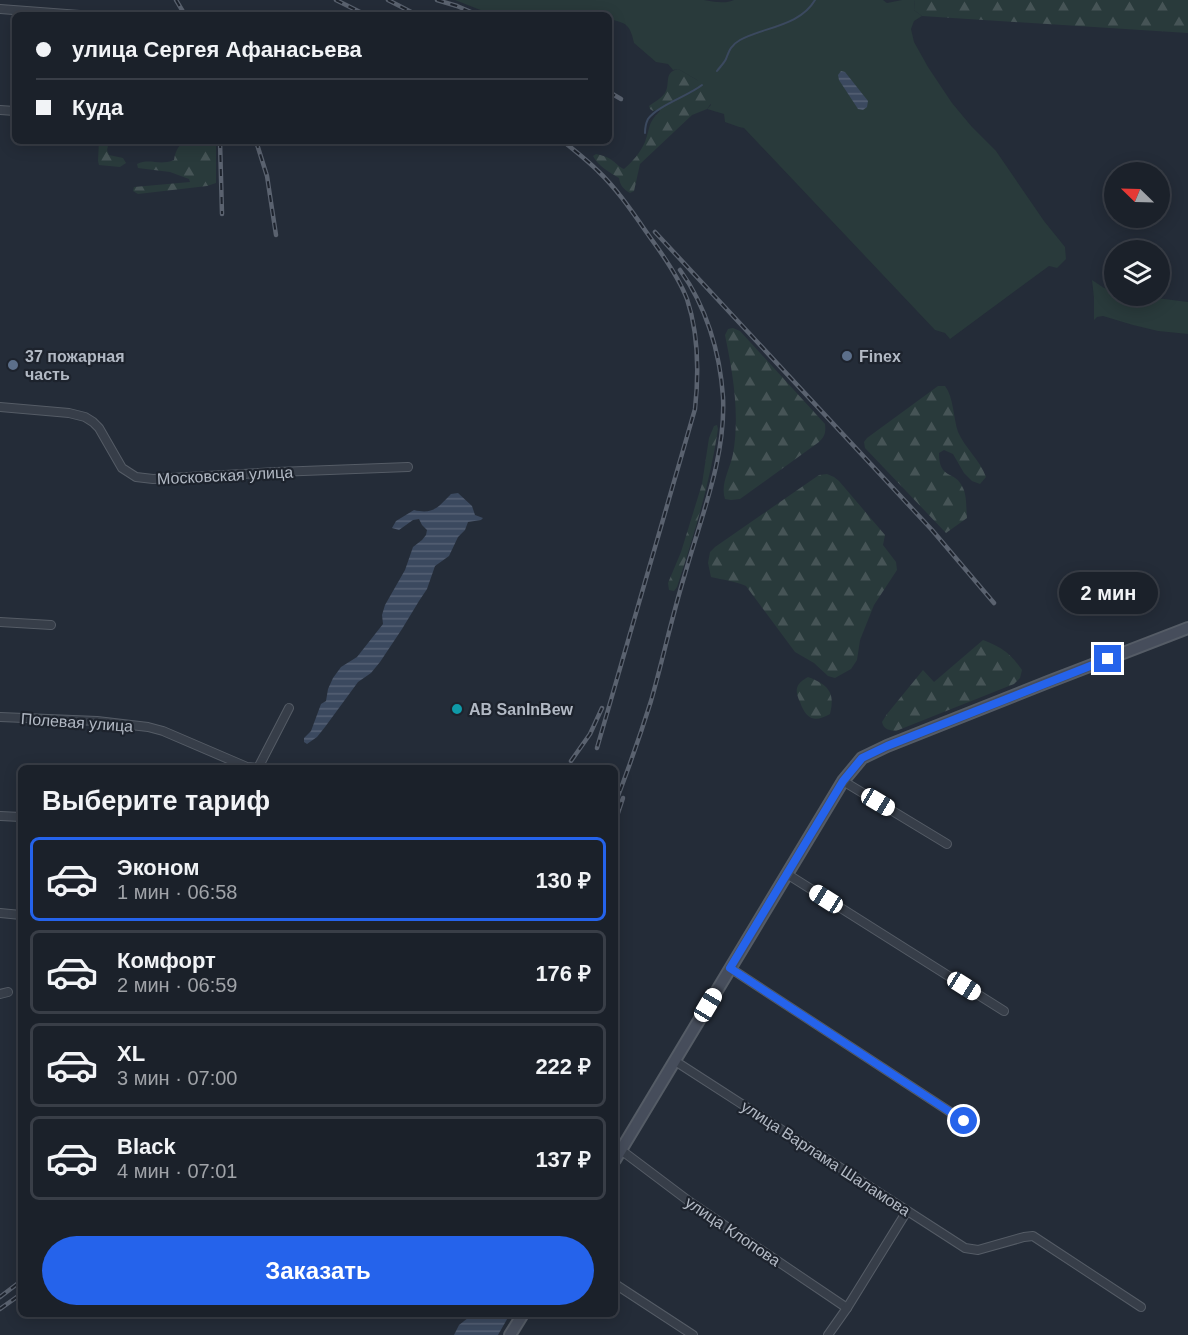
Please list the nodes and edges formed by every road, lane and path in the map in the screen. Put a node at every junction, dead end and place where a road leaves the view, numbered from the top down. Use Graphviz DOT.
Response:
graph roads {
  1 [pos="0,9"];
  2 [pos="40,12"];
  3 [pos="0,407"];
  4 [pos="408,467"];
  5 [pos="0,622"];
  6 [pos="51,626"];
  7 [pos="1188,628"];
  8 [pos="289,708"];
  9 [pos="0,717"];
  10 [pos="242,765"];
  11 [pos="260,765"];
  12 [pos="843,781"];
  13 [pos="0,816"];
  14 [pos="18,817"];
  15 [pos="947,844"];
  16 [pos="787,874"];
  17 [pos="0,913"];
  18 [pos="18,915"];
  19 [pos="730,968"];
  20 [pos="1004,1011"];
  21 [pos="675,1061"];
  22 [pos="964,1121"];
  23 [pos="621,1150"];
  24 [pos="618,1155"];
  25 [pos="907,1211"];
  26 [pos="618,1286"];
  27 [pos="1141,1307"];
  28 [pos="847,1308"];
  29 [pos="521,1317"];
  30 [pos="510,1335"];
  31 [pos="693,1335"];
  32 [pos="828,1335"];
  1 -- 2 [label="street"];
  3 -- 4 [label="street, Московская улица"];
  5 -- 6 [label="street"];
  7 -- 12 [label="street"];
  8 -- 11 [label="street, Полевая улица"];
  9 -- 10 [label="street, Полевая улица"];
  12 -- 15 [label="street"];
  12 -- 16 [label="street"];
  13 -- 14 [label="street"];
  16 -- 19 [label="street"];
  16 -- 20 [label="street"];
  17 -- 18 [label="street"];
  19 -- 21 [label="street"];
  19 -- 22 [label="street"];
  21 -- 23 [label="street"];
  21 -- 25 [label="street, улица Варлама Шаламова"];
  23 -- 24 [label="street"];
  23 -- 28 [label="street, улица Клопова"];
  25 -- 27 [label="street, улица Варлама Шаламова"];
  25 -- 28 [label="street"];
  26 -- 31 [label="street"];
  28 -- 32 [label="street"];
  29 -- 30 [label="street"];
}
